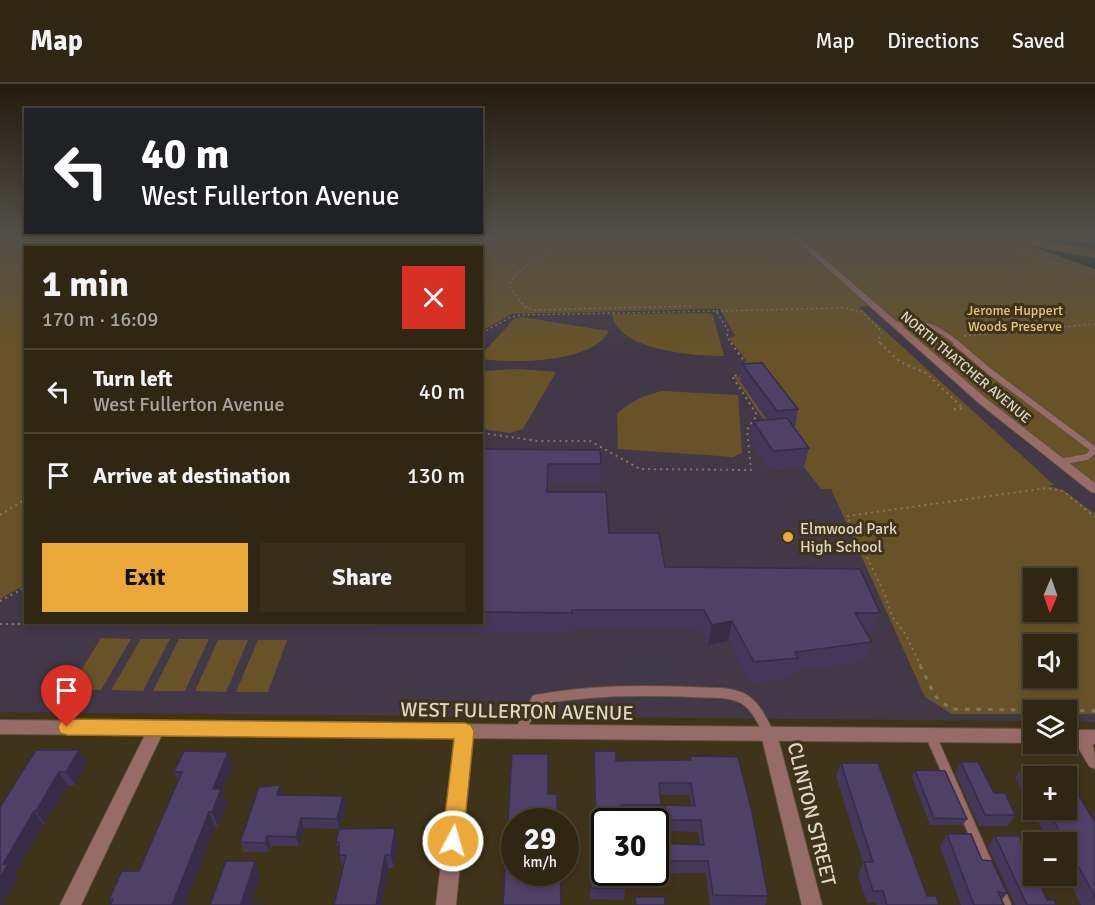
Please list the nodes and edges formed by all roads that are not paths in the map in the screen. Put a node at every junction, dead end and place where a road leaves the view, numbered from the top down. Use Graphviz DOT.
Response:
graph roads {
  1 [pos="840,276"];
  2 [pos="894,324"];
  3 [pos="1059,462"];
  4 [pos="1095,489"];
  5 [pos="0,727"];
  6 [pos="157,728"];
  7 [pos="465,731"];
  8 [pos="520,732"];
  9 [pos="769,734"];
  10 [pos="931,736"];
  11 [pos="1023,736"];
  12 [pos="1081,737"];
  13 [pos="1095,761"];
  14 [pos="70,905"];
  15 [pos="446,905"];
  16 [pos="812,905"];
  17 [pos="1006,905"];
  1 -- 2 [label="street, NORTH THATCHER AVENUE"];
  2 -- 3 [label="street, NORTH THATCHER AVENUE"];
  2 -- 3 [label="lane"];
  3 -- 4 [label="street, NORTH THATCHER AVENUE"];
  5 -- 6 [label="street, WEST FULLERTON AVENUE"];
  6 -- 7 [label="street, WEST FULLERTON AVENUE"];
  6 -- 14 [label="street"];
  7 -- 8 [label="street, WEST FULLERTON AVENUE"];
  7 -- 15 [label="street"];
  8 -- 9 [label="street, WEST FULLERTON AVENUE"];
  8 -- 9 [label="lane"];
  9 -- 10 [label="street, WEST FULLERTON AVENUE"];
  9 -- 16 [label="street, CLINTON STREET"];
  10 -- 11 [label="street, WEST FULLERTON AVENUE"];
  10 -- 17 [label="lane"];
  12 -- 13 [label="street"];
}
